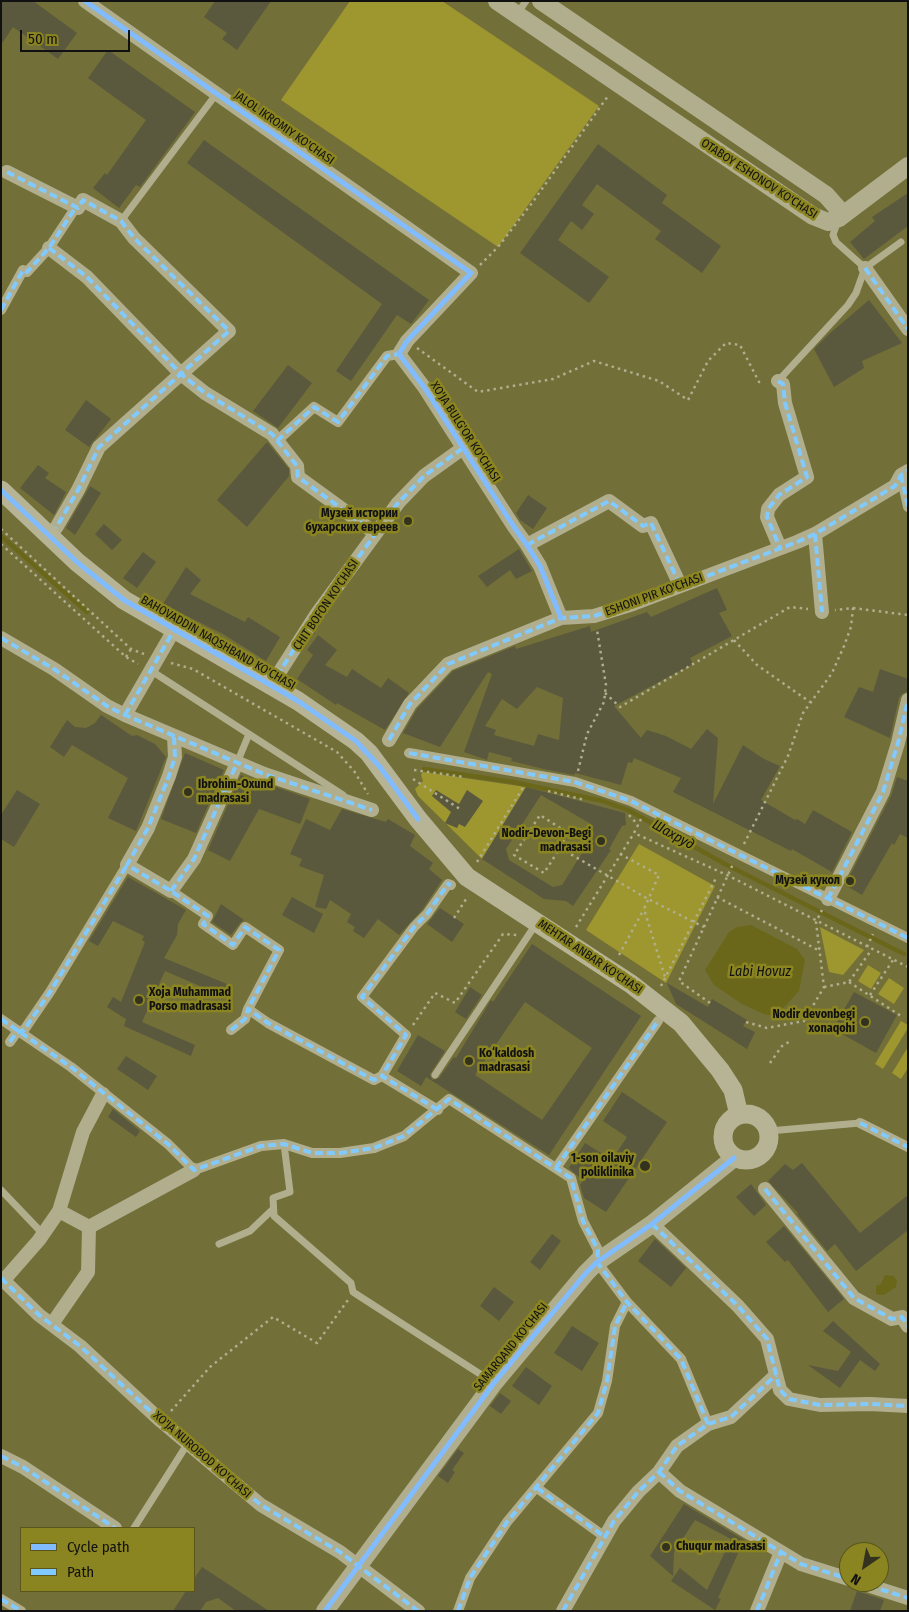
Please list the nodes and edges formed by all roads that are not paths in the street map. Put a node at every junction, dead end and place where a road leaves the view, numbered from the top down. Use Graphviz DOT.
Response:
graph roads {
  1 [pos="85,1"];
  2 [pos="497,1"];
  3 [pos="541,1"];
  4 [pos="521,8"];
  5 [pos="218,93"];
  6 [pos="908,166"];
  7 [pos="7,172"];
  8 [pos="76,207"];
  9 [pos="839,218"];
  10 [pos="121,221"];
  11 [pos="901,242"];
  12 [pos="49,248"];
  13 [pos="865,268"];
  14 [pos="1,310"];
  15 [pos="908,329"];
  16 [pos="399,354"];
  17 [pos="181,374"];
  18 [pos="778,381"];
  19 [pos="277,441"];
  20 [pos="462,448"];
  21 [pos="904,473"];
  22 [pos="1,490"];
  23 [pos="908,507"];
  24 [pos="56,528"];
  25 [pos="375,534"];
  26 [pos="815,534"];
  27 [pos="527,544"];
  28 [pos="780,548"];
  29 [pos="680,585"];
  30 [pos="822,612"];
  31 [pos="561,618"];
  32 [pos="174,630"];
  33 [pos="1,638"];
  34 [pos="154,665"];
  35 [pos="277,676"];
  36 [pos="908,700"];
  37 [pos="125,715"];
  38 [pos="249,734"];
  39 [pos="174,737"];
  40 [pos="389,740"];
  41 [pos="409,753"];
  42 [pos="237,763"];
  43 [pos="371,803"];
  44 [pos="357,804"];
  45 [pos="418,819"];
  46 [pos="127,865"];
  47 [pos="451,885"];
  48 [pos="171,891"];
  49 [pos="825,904"];
  50 [pos="533,928"];
  51 [pos="908,938"];
  52 [pos="248,1009"];
  53 [pos="1,1019"];
  54 [pos="658,1021"];
  55 [pos="231,1030"];
  56 [pos="17,1032"];
  57 [pos="10,1042"];
  58 [pos="382,1076"];
  59 [pos="435,1076"];
  60 [pos="103,1094"];
  61 [pos="438,1110"];
  62 [pos="739,1115"];
  63 [pos="860,1123"];
  64 [pos="769,1131"];
  65 [pos="284,1144"];
  66 [pos="908,1147"];
  67 [pos="734,1158"];
  68 [pos="556,1168"];
  69 [pos="194,1170"];
  70 [pos="765,1189"];
  71 [pos="1,1190"];
  72 [pos="272,1210"];
  73 [pos="59,1211"];
  74 [pos="652,1224"];
  75 [pos="88,1227"];
  76 [pos="43,1234"];
  77 [pos="219,1244"];
  78 [pos="597,1262"];
  79 [pos="3,1279"];
  80 [pos="627,1302"];
  81 [pos="52,1324"];
  82 [pos="908,1326"];
  83 [pos="776,1375"];
  84 [pos="494,1383"];
  85 [pos="908,1406"];
  86 [pos="708,1424"];
  87 [pos="188,1443"];
  88 [pos="1,1456"];
  89 [pos="659,1472"];
  90 [pos="537,1488"];
  91 [pos="114,1527"];
  92 [pos="135,1527"];
  93 [pos="605,1537"];
  94 [pos="781,1552"];
  95 [pos="359,1566"];
  96 [pos="839,1576"];
  97 [pos="889,1592"];
  98 [pos="908,1598"];
  99 [pos="1,1599"];
  100 [pos="21,1611"];
  101 [pos="325,1611"];
  102 [pos="418,1611"];
  103 [pos="458,1611"];
  104 [pos="563,1611"];
  105 [pos="757,1611"];
  1 -- 5 [label="street, JALOL IKROMIY KO'CHASI"];
  2 -- 4 [label="street, OTABOY ESHONOV KO'CHASI"];
  3 -- 9 [label="street, OTABOY ESHONOV KO'CHASI"];
  4 -- 9 [label="street, OTABOY ESHONOV KO'CHASI"];
  5 -- 10 [label="lane"];
  5 -- 16 [label="street, JALOL IKROMIY KO'CHASI"];
  6 -- 9 [label="street"];
  7 -- 8 [label="street"];
  8 -- 10 [label="street"];
  8 -- 12 [label="street"];
  9 -- 13 [label="lane"];
  10 -- 17 [label="street"];
  11 -- 13 [label="lane"];
  12 -- 14 [label="street"];
  12 -- 17 [label="street"];
  13 -- 15 [label="street"];
  13 -- 18 [label="lane"];
  16 -- 19 [label="street"];
  16 -- 20 [label="street, XO'JA BULG'OR KO'CHASI"];
  17 -- 19 [label="street"];
  17 -- 24 [label="street"];
  18 -- 28 [label="street"];
  19 -- 25 [label="street"];
  20 -- 25 [label="street, XO'JA BULG'OR KO'CHASI"];
  20 -- 27 [label="street, XO'JA BULG'OR KO'CHASI"];
  21 -- 23 [label="street"];
  21 -- 26 [label="street, ESHONI PIR KO'CHASI"];
  22 -- 32 [label="main road, BAHOVADDIN NAQSHBAND KO'CHASI"];
  25 -- 35 [label="street, CHIT BOFON KO'CHASI"];
  26 -- 28 [label="street, ESHONI PIR KO'CHASI"];
  26 -- 30 [label="street"];
  27 -- 29 [label="street"];
  27 -- 31 [label="street, XO'JA BULG'OR KO'CHASI"];
  28 -- 29 [label="street, ESHONI PIR KO'CHASI"];
  29 -- 31 [label="street, ESHONI PIR KO'CHASI"];
  31 -- 40 [label="street, ESHONI PIR KO'CHASI"];
  32 -- 34 [label="street"];
  32 -- 45 [label="main road, BAHOVADDIN NAQSHBAND KO'CHASI"];
  33 -- 37 [label="street"];
  34 -- 37 [label="street"];
  34 -- 38 [label="lane"];
  36 -- 49 [label="street"];
  37 -- 39 [label="street"];
  38 -- 42 [label="lane"];
  38 -- 44 [label="lane"];
  39 -- 42 [label="street"];
  39 -- 46 [label="street"];
  41 -- 49 [label="street"];
  42 -- 44 [label="street"];
  42 -- 48 [label="street"];
  43 -- 44 [label="street"];
  45 -- 50 [label="main road, MEHTAR ANBAR KO'CHASI"];
  46 -- 48 [label="street"];
  46 -- 56 [label="street"];
  47 -- 58 [label="street"];
  48 -- 52 [label="street"];
  49 -- 51 [label="street"];
  50 -- 59 [label="lane"];
  50 -- 62 [label="main road, MEHTAR ANBAR KO'CHASI"];
  52 -- 55 [label="street"];
  52 -- 58 [label="street"];
  53 -- 56 [label="street"];
  54 -- 68 [label="street"];
  56 -- 57 [label="street"];
  56 -- 60 [label="street"];
  58 -- 61 [label="street"];
  60 -- 69 [label="street"];
  60 -- 73 [label="street"];
  61 -- 65 [label="street"];
  61 -- 68 [label="street"];
  62 -- 64 [label="main road"];
  62 -- 67 [label="main road"];
  63 -- 64 [label="lane"];
  63 -- 66 [label="street"];
  64 -- 67 [label="main road"];
  65 -- 69 [label="street"];
  65 -- 72 [label="lane"];
  67 -- 74 [label="street, SAMARQAND KO'CHASI"];
  68 -- 78 [label="street"];
  69 -- 75 [label="street"];
  70 -- 82 [label="street"];
  71 -- 76 [label="lane"];
  72 -- 77 [label="lane"];
  72 -- 84 [label="lane"];
  73 -- 75 [label="street"];
  73 -- 76 [label="street"];
  74 -- 78 [label="street, SAMARQAND KO'CHASI"];
  74 -- 83 [label="street"];
  75 -- 81 [label="street"];
  76 -- 79 [label="street"];
  78 -- 80 [label="street"];
  78 -- 84 [label="street, SAMARQAND KO'CHASI"];
  79 -- 81 [label="street, XO'JA NUROBOD KO'CHASI"];
  80 -- 86 [label="street"];
  80 -- 90 [label="street"];
  81 -- 87 [label="street, XO'JA NUROBOD KO'CHASI"];
  83 -- 85 [label="street"];
  83 -- 86 [label="street"];
  84 -- 95 [label="street, SAMARQAND KO'CHASI"];
  86 -- 89 [label="street"];
  87 -- 92 [label="lane"];
  87 -- 95 [label="street, XO'JA NUROBOD KO'CHASI"];
  88 -- 91 [label="street"];
  89 -- 93 [label="street"];
  89 -- 94 [label="street"];
  90 -- 93 [label="street"];
  90 -- 103 [label="street"];
  93 -- 104 [label="street"];
  94 -- 96 [label="street"];
  94 -- 105 [label="street"];
  95 -- 101 [label="street, SAMARQAND KO'CHASI"];
  95 -- 102 [label="street, XO'JA NUROBOD KO'CHASI"];
  97 -- 98 [label="street"];
  99 -- 100 [label="street"];
}
